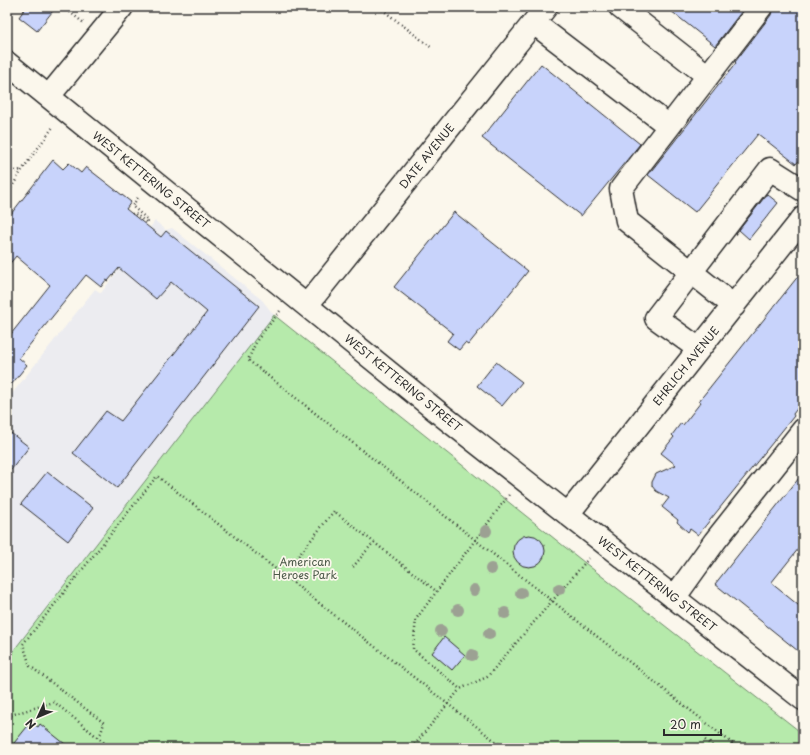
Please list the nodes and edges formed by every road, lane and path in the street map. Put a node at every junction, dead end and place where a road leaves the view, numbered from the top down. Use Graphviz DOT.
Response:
graph roads {
  1 [pos="63,7"];
  2 [pos="122,7"];
  3 [pos="379,7"];
  4 [pos="620,7"];
  5 [pos="761,7"];
  6 [pos="540,15"];
  7 [pos="86,24"];
  8 [pos="432,48"];
  9 [pos="7,63"];
  10 [pos="708,76"];
  11 [pos="49,96"];
  12 [pos="55,125"];
  13 [pos="669,126"];
  14 [pos="22,170"];
  15 [pos="7,172"];
  16 [pos="803,190"];
  17 [pos="7,195"];
  18 [pos="139,196"];
  19 [pos="132,214"];
  20 [pos="803,218"];
  21 [pos="692,271"];
  22 [pos="300,300"];
  23 [pos="734,306"];
  24 [pos="699,349"];
  25 [pos="803,430"];
  26 [pos="509,495"];
  27 [pos="568,514"];
  28 [pos="476,540"];
  29 [pos="373,543"];
  30 [pos="589,558"];
  31 [pos="296,559"];
  32 [pos="353,567"];
  33 [pos="436,591"];
  34 [pos="674,598"];
  35 [pos="551,600"];
  36 [pos="460,689"];
  37 [pos="803,699"];
  38 [pos="448,704"];
  39 [pos="7,709"];
  40 [pos="11,715"];
  41 [pos="7,725"];
  42 [pos="98,738"];
  43 [pos="705,740"];
  44 [pos="111,748"];
  45 [pos="412,748"];
  46 [pos="504,748"];
  47 [pos="715,748"];
  48 [pos="738,748"];
  1 -- 7 [label="path"];
  2 -- 11 [label="street"];
  3 -- 8 [label="path"];
  4 -- 10 [label="street"];
  5 -- 10 [label="street"];
  6 -- 13 [label="street"];
  6 -- 22 [label="street, DATE AVENUE"];
  9 -- 11 [label="street, WEST KETTERING STREET"];
  10 -- 13 [label="street"];
  11 -- 22 [label="street, WEST KETTERING STREET"];
  12 -- 14 [label="path"];
  13 -- 21 [label="street"];
  14 -- 15 [label="path"];
  14 -- 17 [label="path"];
  16 -- 21 [label="street"];
  18 -- 19 [label="path"];
  20 -- 23 [label="street, EHRLICH AVENUE"];
  21 -- 23 [label="street"];
  21 -- 24 [label="street"];
  22 -- 27 [label="street, WEST KETTERING STREET"];
  22 -- 28 [label="path"];
  23 -- 24 [label="street, EHRLICH AVENUE"];
  24 -- 27 [label="street, EHRLICH AVENUE"];
  25 -- 34 [label="street"];
  26 -- 28 [label="path"];
  27 -- 34 [label="street, WEST KETTERING STREET"];
  28 -- 33 [label="path"];
  28 -- 35 [label="path"];
  29 -- 31 [label="path"];
  29 -- 32 [label="path"];
  29 -- 33 [label="path"];
  30 -- 35 [label="path"];
  33 -- 36 [label="path"];
  34 -- 37 [label="street, WEST KETTERING STREET"];
  35 -- 36 [label="path"];
  35 -- 48 [label="path"];
  36 -- 38 [label="path"];
  38 -- 42 [label="path"];
  38 -- 45 [label="path"];
  38 -- 46 [label="path"];
  39 -- 40 [label="path"];
  40 -- 41 [label="path"];
  40 -- 42 [label="path"];
  42 -- 44 [label="path"];
  43 -- 47 [label="path"];
}
